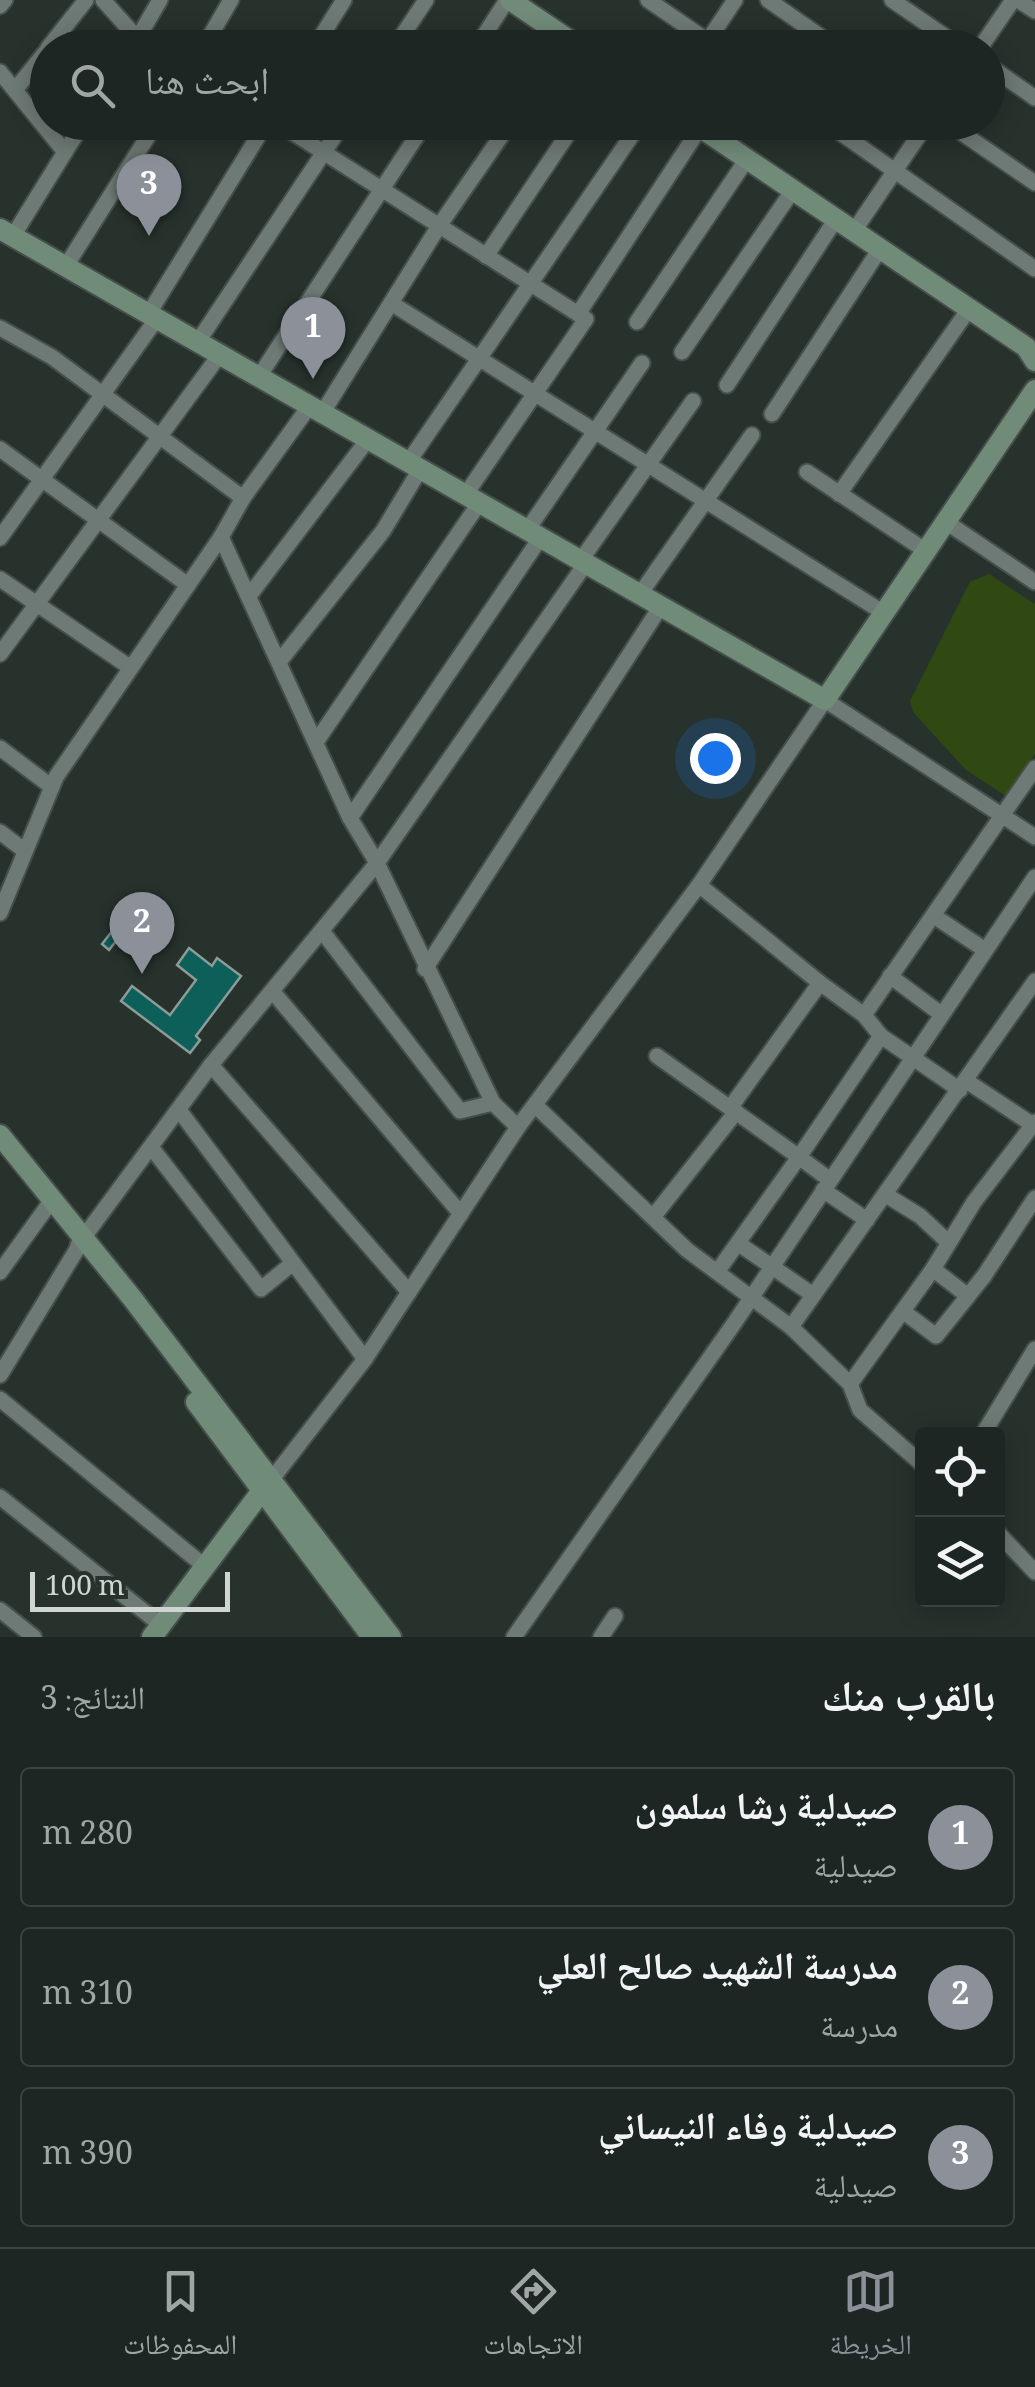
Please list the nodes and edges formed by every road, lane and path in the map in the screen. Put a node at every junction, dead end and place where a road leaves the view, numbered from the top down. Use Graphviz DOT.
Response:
graph roads {
  1 [pos="5,0"];
  2 [pos="86,0"];
  3 [pos="103,0"];
  4 [pos="160,0"];
  5 [pos="231,0"];
  6 [pos="344,0"];
  7 [pos="426,0"];
  8 [pos="509,0"];
  9 [pos="648,0"];
  10 [pos="735,0"];
  11 [pos="768,0"];
  12 [pos="892,0"];
  13 [pos="1015,0"];
  14 [pos="0,6"];
  15 [pos="1035,11"];
  16 [pos="62,30"];
  17 [pos="126,30"];
  18 [pos="145,30"];
  19 [pos="214,30"];
  20 [pos="325,30"];
  21 [pos="406,30"];
  22 [pos="488,30"];
  23 [pos="550,30"];
  24 [pos="689,30"];
  25 [pos="718,30"];
  26 [pos="811,30"];
  27 [pos="936,30"];
  28 [pos="993,30"];
  29 [pos="30,71"];
  30 [pos="0,72"];
  31 [pos="1005,77"];
  32 [pos="15,90"];
  33 [pos="1035,98"];
  34 [pos="30,109"];
  35 [pos="55,140"];
  36 [pos="73,140"];
  37 [pos="145,140"];
  38 [pos="256,140"];
  39 [pos="304,140"];
  40 [pos="332,140"];
  41 [pos="414,140"];
  42 [pos="499,140"];
  43 [pos="564,140"];
  44 [pos="629,140"];
  45 [pos="687,140"];
  46 [pos="718,140"];
  47 [pos="851,140"];
  48 [pos="916,140"];
  49 [pos="972,140"];
  50 [pos="65,152"];
  51 [pos="324,153"];
  52 [pos="747,160"];
  53 [pos="895,171"];
  54 [pos="1035,184"];
  55 [pos="382,190"];
  56 [pos="793,190"];
  57 [pos="845,225"];
  58 [pos="439,226"];
  59 [pos="6,233"];
  60 [pos="880,249"];
  61 [pos="486,256"];
  62 [pos="66,266"];
  63 [pos="1035,270"];
  64 [pos="531,284"];
  65 [pos="391,302"];
  66 [pos="969,309"];
  67 [pos="578,314"];
  68 [pos="154,315"];
  69 [pos="637,322"];
  70 [pos="0,328"];
  71 [pos="199,340"];
  72 [pos="682,352"];
  73 [pos="221,353"];
  74 [pos="479,358"];
  75 [pos="1035,361"];
  76 [pos="642,363"];
  77 [pos="260,376"];
  78 [pos="727,384"];
  79 [pos="103,394"];
  80 [pos="535,394"];
  81 [pos="1033,398"];
  82 [pos="693,400"];
  83 [pos="317,408"];
  84 [pos="772,414"];
  85 [pos="595,431"];
  86 [pos="160,436"];
  87 [pos="752,436"];
  88 [pos="370,438"];
  89 [pos="0,448"];
  90 [pos="415,464"];
  91 [pos="648,465"];
  92 [pos="807,472"];
  93 [pos="42,480"];
  94 [pos="839,494"];
  95 [pos="243,498"];
  96 [pos="473,498"];
  97 [pos="706,501"];
  98 [pos="97,522"];
  99 [pos="946,522"];
  100 [pos="534,533"];
  101 [pos="221,536"];
  102 [pos="0,538"];
  103 [pos="926,551"];
  104 [pos="584,562"];
  105 [pos="0,579"];
  106 [pos="1035,582"];
  107 [pos="188,585"];
  108 [pos="640,594"];
  109 [pos="248,596"];
  110 [pos="38,603"];
  111 [pos="661,606"];
  112 [pos="884,614"];
  113 [pos="0,654"];
  114 [pos="279,662"];
  115 [pos="130,668"];
  116 [pos="825,700"];
  117 [pos="316,742"];
  118 [pos="0,748"];
  119 [pos="1035,768"];
  120 [pos="52,787"];
  121 [pos="1002,816"];
  122 [pos="350,818"];
  123 [pos="0,832"];
  124 [pos="1035,837"];
  125 [pos="25,851"];
  126 [pos="377,863"];
  127 [pos="1035,877"];
  128 [pos="699,884"];
  129 [pos="0,913"];
  130 [pos="934,916"];
  131 [pos="322,931"];
  132 [pos="985,950"];
  133 [pos="425,969"];
  134 [pos="890,976"];
  135 [pos="1035,981"];
  136 [pos="820,982"];
  137 [pos="273,992"];
  138 [pos="941,1014"];
  139 [pos="864,1015"];
  140 [pos="881,1036"];
  141 [pos="913,1055"];
  142 [pos="657,1056"];
  143 [pos="212,1065"];
  144 [pos="964,1086"];
  145 [pos="493,1103"];
  146 [pos="536,1106"];
  147 [pos="178,1110"];
  148 [pos="733,1110"];
  149 [pos="1034,1123"];
  150 [pos="518,1127"];
  151 [pos="0,1135"];
  152 [pos="151,1147"];
  153 [pos="0,1152"];
  154 [pos="799,1157"];
  155 [pos="826,1186"];
  156 [pos="886,1195"];
  157 [pos="1035,1198"];
  158 [pos="47,1206"];
  159 [pos="461,1214"];
  160 [pos="653,1217"];
  161 [pos="867,1220"];
  162 [pos="948,1242"];
  163 [pos="80,1243"];
  164 [pos="739,1244"];
  165 [pos="293,1264"];
  166 [pos="770,1269"];
  167 [pos="933,1269"];
  168 [pos="0,1272"];
  169 [pos="716,1272"];
  170 [pos="817,1290"];
  171 [pos="410,1292"];
  172 [pos="836,1294"];
  173 [pos="968,1296"];
  174 [pos="750,1298"];
  175 [pos="904,1312"];
  176 [pos="790,1327"];
  177 [pos="1035,1349"];
  178 [pos="365,1359"];
  179 [pos="0,1374"];
  180 [pos="850,1384"];
  181 [pos="0,1398"];
  182 [pos="987,1427"];
  183 [pos="915,1458"];
  184 [pos="267,1484"];
  185 [pos="0,1497"];
  186 [pos="1005,1540"];
  187 [pos="203,1565"];
  188 [pos="1035,1572"];
  189 [pos="0,1610"];
  190 [pos="615,1616"];
  191 [pos="156,1631"];
  192 [pos="34,1637"];
  193 [pos="372,1637"];
  194 [pos="391,1637"];
  195 [pos="514,1637"];
  196 [pos="601,1637"];
  1 -- 14 [label="street"];
  2 -- 16 [label="street"];
  3 -- 17 [label="street"];
  4 -- 18 [label="street"];
  5 -- 19 [label="street"];
  6 -- 20 [label="street"];
  7 -- 21 [label="street"];
  8 -- 22 [label="street"];
  8 -- 23 [label="street"];
  9 -- 24 [label="street"];
  10 -- 25 [label="street"];
  11 -- 26 [label="street"];
  12 -- 27 [label="street"];
  13 -- 15 [label="street"];
  13 -- 28 [label="street"];
  29 -- 32 [label="street"];
  30 -- 32 [label="street"];
  31 -- 33 [label="street"];
  32 -- 34 [label="street"];
  35 -- 50 [label="street"];
  36 -- 50 [label="street"];
  37 -- 62 [label="street"];
  38 -- 68 [label="street"];
  39 -- 51 [label="street"];
  40 -- 51 [label="street"];
  41 -- 55 [label="street"];
  42 -- 58 [label="street"];
  43 -- 61 [label="street"];
  44 -- 64 [label="street"];
  45 -- 67 [label="street"];
  46 -- 52 [label="street"];
  47 -- 53 [label="street"];
  48 -- 53 [label="street"];
  49 -- 54 [label="street"];
  50 -- 59 [label="street"];
  51 -- 55 [label="street"];
  51 -- 71 [label="street"];
  52 -- 56 [label="street"];
  52 -- 69 [label="street"];
  53 -- 57 [label="street"];
  53 -- 63 [label="street"];
  55 -- 58 [label="street"];
  55 -- 77 [label="street"];
  56 -- 57 [label="street"];
  56 -- 72 [label="street"];
  57 -- 60 [label="street"];
  57 -- 78 [label="street"];
  58 -- 61 [label="street"];
  58 -- 65 [label="street"];
  59 -- 62 [label="street"];
  60 -- 66 [label="street"];
  60 -- 84 [label="street"];
  61 -- 64 [label="street"];
  62 -- 68 [label="street"];
  64 -- 67 [label="street"];
  64 -- 74 [label="street"];
  65 -- 74 [label="street"];
  65 -- 83 [label="street"];
  66 -- 75 [label="street"];
  66 -- 94 [label="street"];
  67 -- 80 [label="street"];
  68 -- 71 [label="street"];
  68 -- 79 [label="street"];
  70 -- 79 [label="street"];
  71 -- 73 [label="street"];
  73 -- 77 [label="street"];
  73 -- 86 [label="street"];
  74 -- 80 [label="street"];
  74 -- 90 [label="street"];
  76 -- 85 [label="street"];
  77 -- 83 [label="street"];
  79 -- 86 [label="street"];
  79 -- 93 [label="street"];
  80 -- 85 [label="street"];
  80 -- 96 [label="street"];
  81 -- 99 [label="street"];
  82 -- 91 [label="street"];
  83 -- 88 [label="street"];
  83 -- 95 [label="street"];
  85 -- 91 [label="street"];
  85 -- 100 [label="street"];
  86 -- 95 [label="street"];
  86 -- 98 [label="street"];
  87 -- 97 [label="street"];
  88 -- 90 [label="street"];
  88 -- 109 [label="street"];
  89 -- 93 [label="street"];
  90 -- 96 [label="street"];
  90 -- 114 [label="street"];
  91 -- 97 [label="street"];
  91 -- 104 [label="street"];
  92 -- 94 [label="street"];
  93 -- 98 [label="street"];
  93 -- 102 [label="street"];
  94 -- 103 [label="street"];
  95 -- 101 [label="street"];
  96 -- 100 [label="street"];
  96 -- 117 [label="street"];
  97 -- 108 [label="street"];
  97 -- 112 [label="street"];
  98 -- 107 [label="street"];
  98 -- 110 [label="street"];
  99 -- 103 [label="street"];
  99 -- 106 [label="street"];
  100 -- 104 [label="street"];
  100 -- 122 [label="street"];
  101 -- 107 [label="street"];
  101 -- 109 [label="street"];
  103 -- 112 [label="street"];
  104 -- 108 [label="street"];
  104 -- 126 [label="street"];
  105 -- 110 [label="street"];
  107 -- 115 [label="street"];
  108 -- 111 [label="street"];
  109 -- 114 [label="street"];
  110 -- 113 [label="street"];
  110 -- 115 [label="street"];
  111 -- 116 [label="street"];
  111 -- 133 [label="street"];
  112 -- 116 [label="street"];
  114 -- 117 [label="street"];
  115 -- 120 [label="street"];
  116 -- 121 [label="street"];
  116 -- 128 [label="street"];
  117 -- 122 [label="street"];
  118 -- 120 [label="street"];
  119 -- 121 [label="street"];
  120 -- 125 [label="street"];
  121 -- 124 [label="street"];
  121 -- 130 [label="street"];
  122 -- 126 [label="street"];
  123 -- 125 [label="street"];
  125 -- 129 [label="street"];
  126 -- 131 [label="street"];
  126 -- 133 [label="street"];
  127 -- 132 [label="street"];
  128 -- 136 [label="street"];
  128 -- 146 [label="street"];
  130 -- 132 [label="street"];
  130 -- 134 [label="street"];
  131 -- 137 [label="street"];
  131 -- 145 [label="street"];
  132 -- 138 [label="street"];
  133 -- 145 [label="street"];
  134 -- 138 [label="street"];
  134 -- 139 [label="street"];
  135 -- 144 [label="street"];
  136 -- 139 [label="street"];
  136 -- 148 [label="street"];
  137 -- 143 [label="street"];
  137 -- 159 [label="street"];
  138 -- 141 [label="street"];
  139 -- 140 [label="street"];
  140 -- 141 [label="street"];
  140 -- 154 [label="street"];
  141 -- 144 [label="street"];
  141 -- 155 [label="street"];
  142 -- 148 [label="street"];
  143 -- 147 [label="street"];
  143 -- 171 [label="street"];
  144 -- 149 [label="street"];
  144 -- 156 [label="street"];
  145 -- 150 [label="street"];
  146 -- 150 [label="street"];
  146 -- 160 [label="street"];
  147 -- 152 [label="street"];
  147 -- 165 [label="street"];
  148 -- 154 [label="street"];
  148 -- 160 [label="street"];
  149 -- 162 [label="street"];
  150 -- 159 [label="street"];
  151 -- 163 [label="street"];
  152 -- 163 [label="street"];
  152 -- 165 [label="street"];
  153 -- 158 [label="street"];
  154 -- 155 [label="street"];
  154 -- 164 [label="street"];
  155 -- 161 [label="street"];
  155 -- 166 [label="street"];
  156 -- 161 [label="street"];
  156 -- 162 [label="street"];
  157 -- 173 [label="street"];
  158 -- 163 [label="street"];
  158 -- 168 [label="street"];
  159 -- 171 [label="street"];
  160 -- 169 [label="street"];
  161 -- 170 [label="street"];
  162 -- 167 [label="street"];
  163 -- 179 [label="street"];
  163 -- 184 [label="street"];
  164 -- 166 [label="street"];
  164 -- 169 [label="street"];
  165 -- 178 [label="street"];
  166 -- 170 [label="street"];
  166 -- 174 [label="street"];
  167 -- 173 [label="street"];
  167 -- 175 [label="street"];
  169 -- 174 [label="street"];
  170 -- 172 [label="street"];
  170 -- 176 [label="street"];
  171 -- 178 [label="street"];
  173 -- 175 [label="street"];
  174 -- 176 [label="street"];
  174 -- 195 [label="street"];
  175 -- 180 [label="street"];
  176 -- 180 [label="street"];
  177 -- 182 [label="street"];
  178 -- 184 [label="street"];
  180 -- 183 [label="street"];
  181 -- 187 [label="street"];
  184 -- 187 [label="street"];
  184 -- 193 [label="street"];
  184 -- 194 [label="street"];
  185 -- 191 [label="street"];
  186 -- 188 [label="street"];
  187 -- 191 [label="street"];
  189 -- 192 [label="street"];
  190 -- 196 [label="street"];
}
